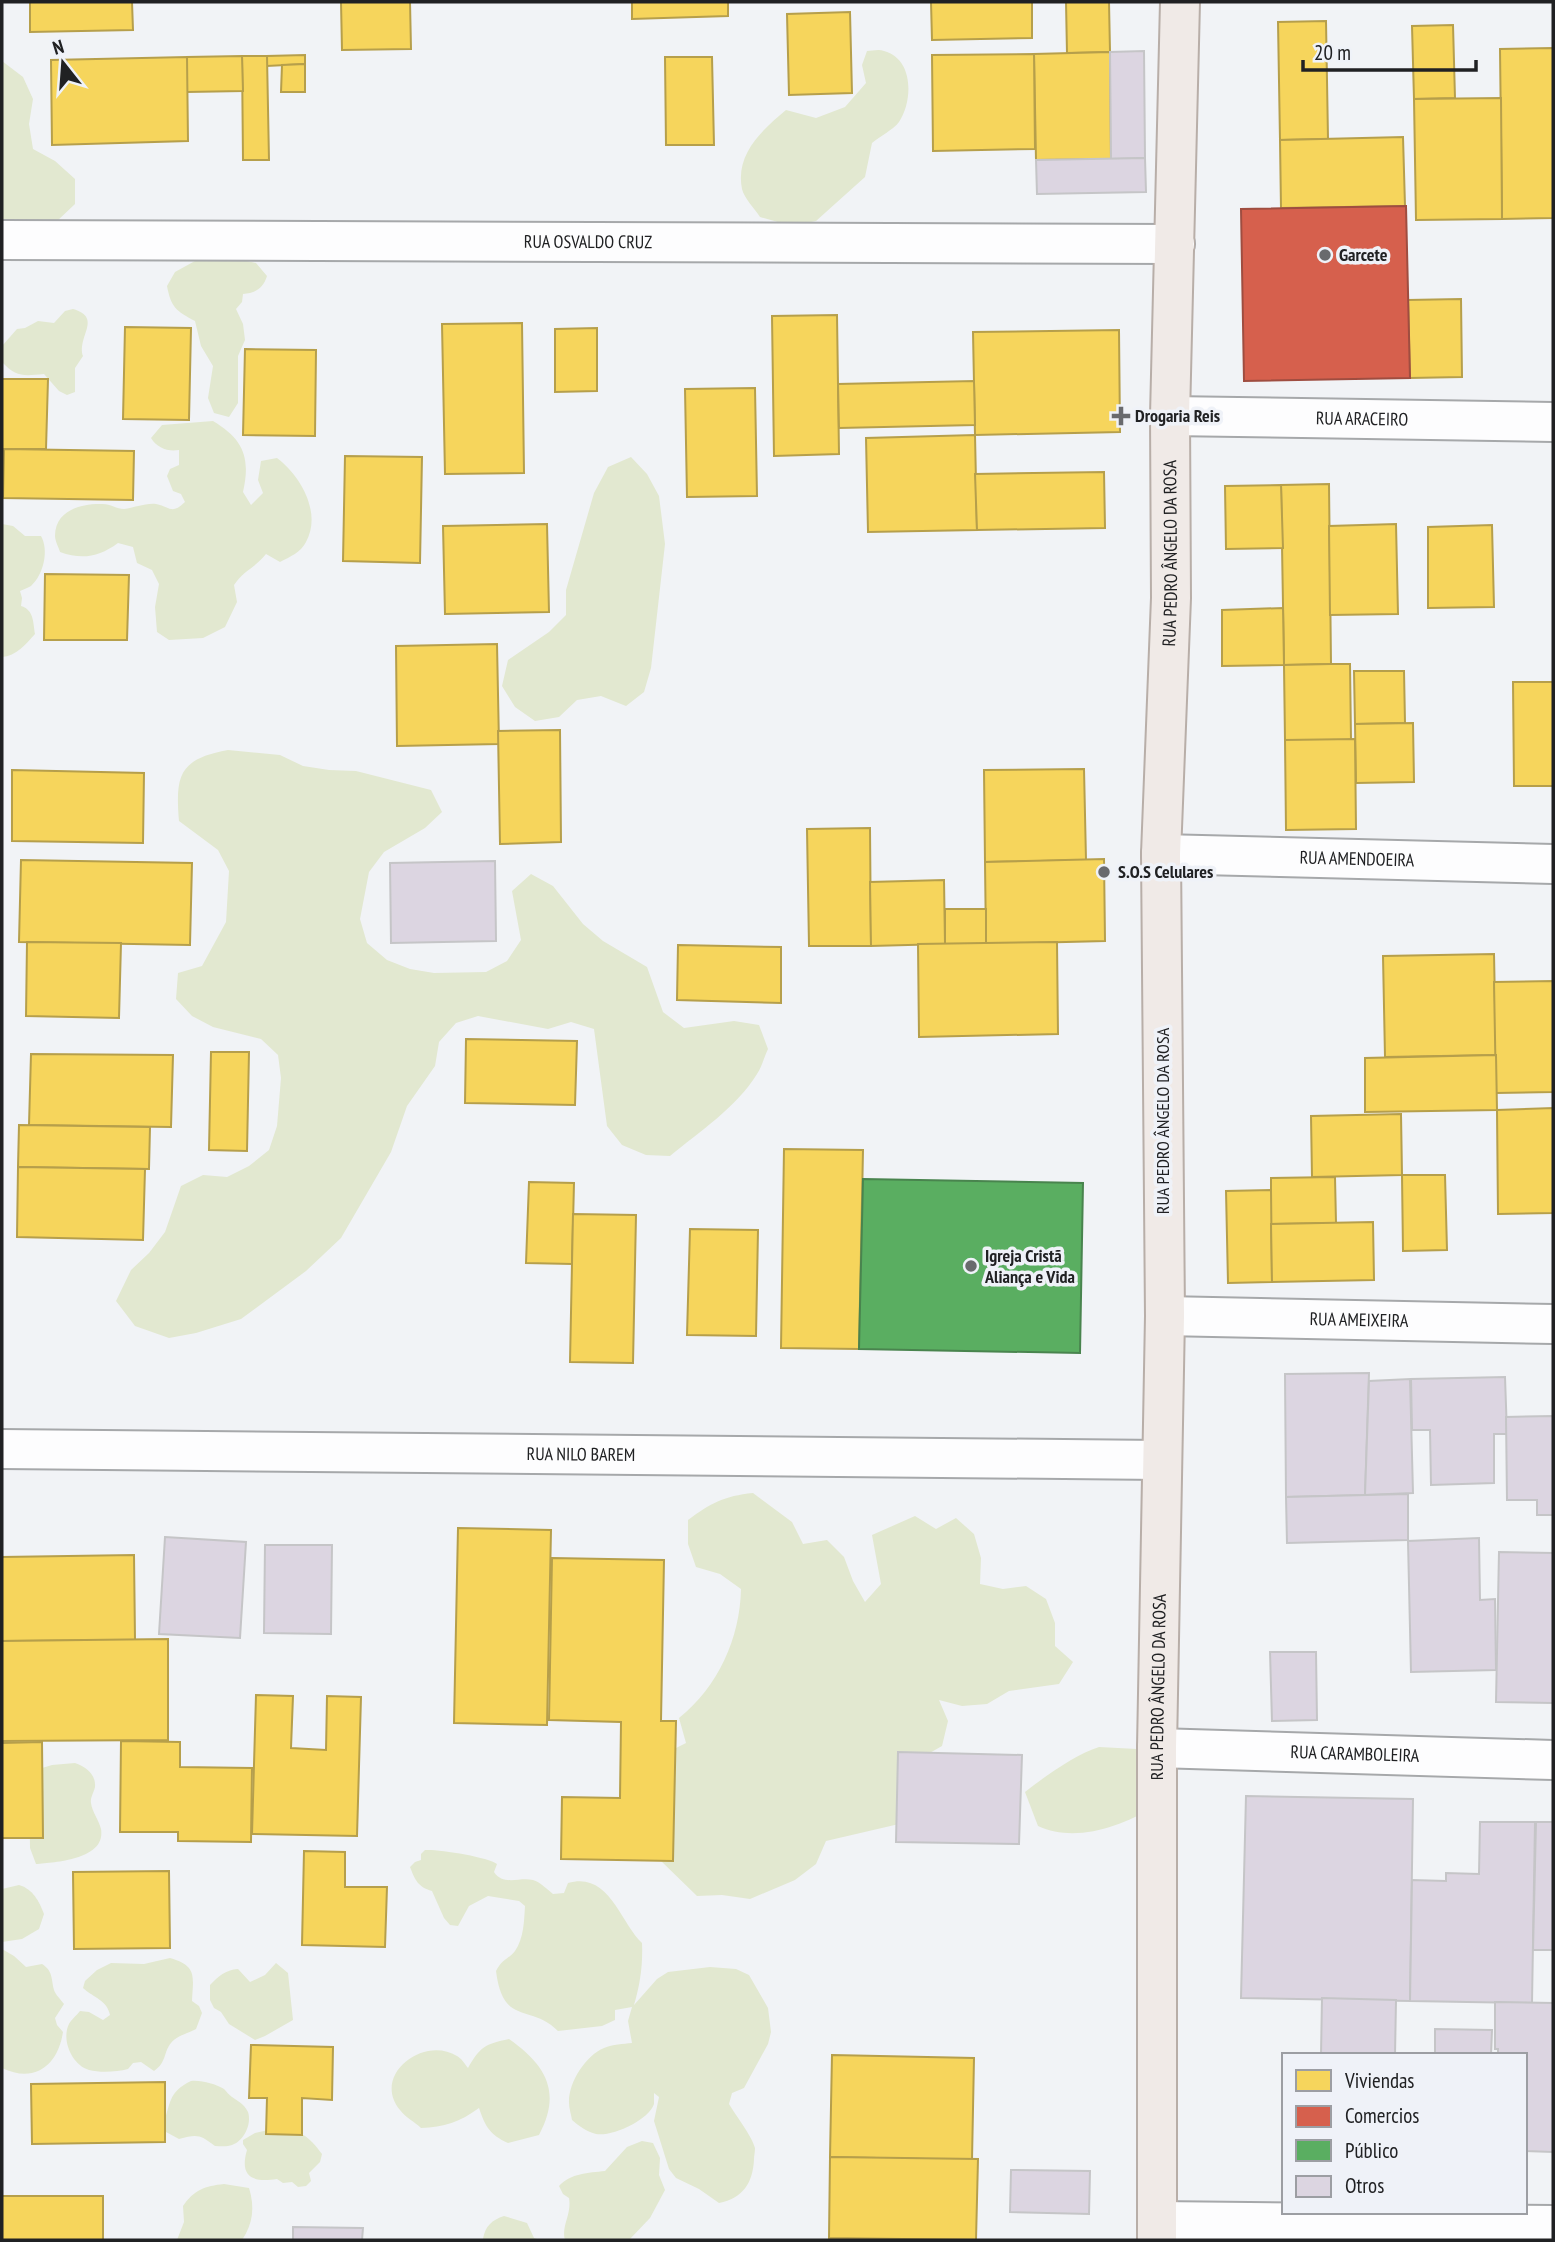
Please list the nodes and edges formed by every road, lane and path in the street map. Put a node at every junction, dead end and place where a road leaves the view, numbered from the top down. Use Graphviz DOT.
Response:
graph roads {
  1 [pos="1180,2"];
  2 [pos="2,240"];
  3 [pos="1175,244"];
  4 [pos="1170,416"];
  5 [pos="1553,422"];
  6 [pos="1161,854"];
  7 [pos="1553,864"];
  8 [pos="1165,1316"];
  9 [pos="1553,1324"];
  10 [pos="2,1449"];
  11 [pos="1161,1460"];
  12 [pos="1157,1748"];
  13 [pos="1553,1760"];
  14 [pos="1553,2225"];
  15 [pos="1157,2231"];
  1 -- 3 [label="main road, RUA PEDRO ÂNGELO DA ROSA"];
  2 -- 3 [label="street, RUA OSVALDO CRUZ"];
  3 -- 4 [label="main road, RUA PEDRO ÂNGELO DA ROSA"];
  4 -- 5 [label="street, RUA ARACEIRO"];
  4 -- 6 [label="main road, RUA PEDRO ÂNGELO DA ROSA"];
  6 -- 7 [label="street, RUA AMENDOEIRA"];
  6 -- 8 [label="main road, RUA PEDRO ÂNGELO DA ROSA"];
  8 -- 9 [label="street, RUA AMEIXEIRA"];
  8 -- 11 [label="main road, RUA PEDRO ÂNGELO DA ROSA"];
  10 -- 11 [label="street, RUA NILO BAREM"];
  11 -- 12 [label="main road, RUA PEDRO ÂNGELO DA ROSA"];
  12 -- 13 [label="street, RUA CARAMBOLEIRA"];
  12 -- 15 [label="main road, RUA PEDRO ÂNGELO DA ROSA"];
  14 -- 15 [label="street"];
}
